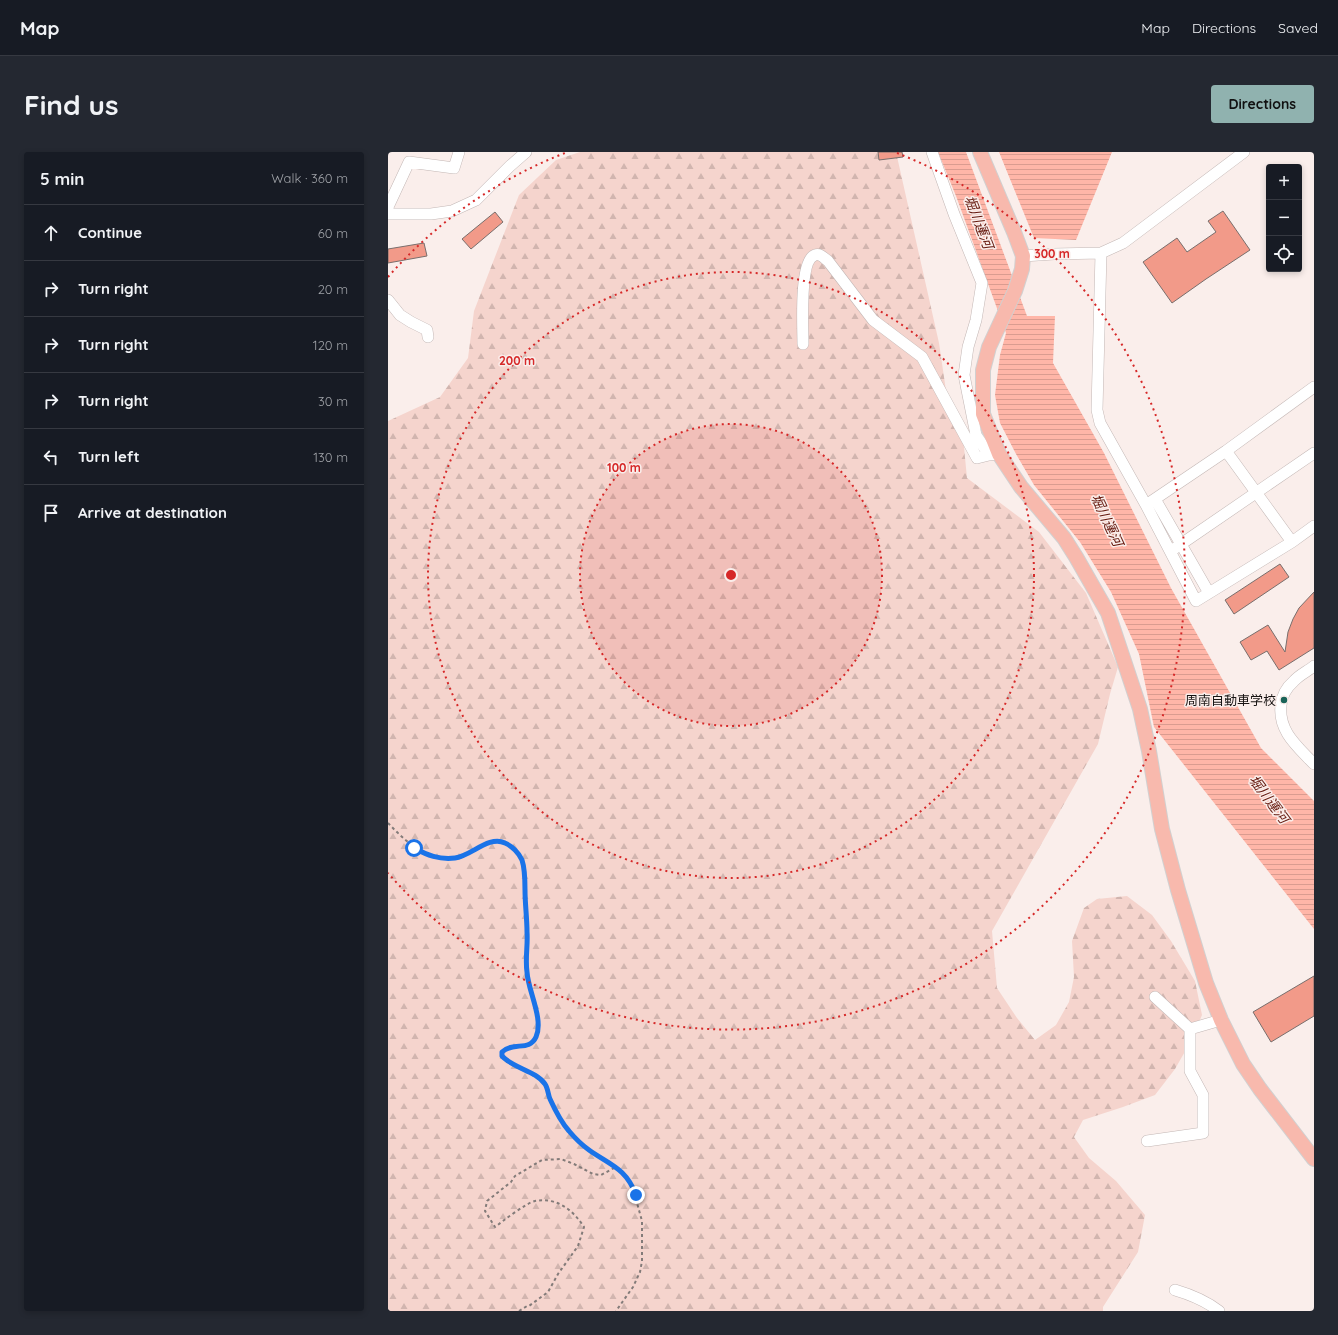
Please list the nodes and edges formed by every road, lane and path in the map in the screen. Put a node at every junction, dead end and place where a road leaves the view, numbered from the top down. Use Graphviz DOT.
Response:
graph roads {
  1 [pos="459,152"];
  2 [pos="526,152"];
  3 [pos="932,152"];
  4 [pos="980,152"];
  5 [pos="1244,152"];
  6 [pos="388,207"];
  7 [pos="388,214"];
  8 [pos="1101,253"];
  9 [pos="1022,262"];
  10 [pos="388,300"];
  11 [pos="428,337"];
  12 [pos="803,344"];
  13 [pos="1314,387"];
  14 [pos="1226,451"];
  15 [pos="1314,453"];
  16 [pos="994,455"];
  17 [pos="1257,493"];
  18 [pos="1150,502"];
  19 [pos="1314,526"];
  20 [pos="1292,542"];
  21 [pos="1181,545"];
  22 [pos="1171,551"];
  23 [pos="1209,593"];
  24 [pos="1314,666"];
  25 [pos="1314,764"];
  26 [pos="388,824"];
  27 [pos="1155,997"];
  28 [pos="1221,1020"];
  29 [pos="1190,1029"];
  30 [pos="1147,1141"];
  31 [pos="1314,1159"];
  32 [pos="616,1167"];
  33 [pos="1175,1290"];
  34 [pos="519,1311"];
  35 [pos="616,1311"];
  36 [pos="1219,1311"];
  1 -- 6 [label="street"];
  2 -- 7 [label="street"];
  3 -- 16 [label="street"];
  4 -- 9 [label="main road"];
  5 -- 8 [label="street"];
  8 -- 9 [label="street"];
  8 -- 18 [label="street"];
  9 -- 16 [label="main road"];
  10 -- 11 [label="street"];
  12 -- 16 [label="street"];
  13 -- 14 [label="street"];
  14 -- 17 [label="street"];
  14 -- 18 [label="street"];
  15 -- 17 [label="street"];
  16 -- 28 [label="main road"];
  17 -- 20 [label="street"];
  17 -- 21 [label="street"];
  18 -- 21 [label="street"];
  18 -- 22 [label="street"];
  19 -- 20 [label="street"];
  20 -- 23 [label="street"];
  21 -- 22 [label="street"];
  21 -- 23 [label="street"];
  22 -- 23 [label="street"];
  24 -- 25 [label="street"];
  26 -- 32 [label="path"];
  27 -- 29 [label="street"];
  28 -- 29 [label="street"];
  28 -- 31 [label="main road"];
  29 -- 30 [label="street"];
  32 -- 34 [label="path"];
  32 -- 35 [label="path"];
  33 -- 36 [label="street"];
}
